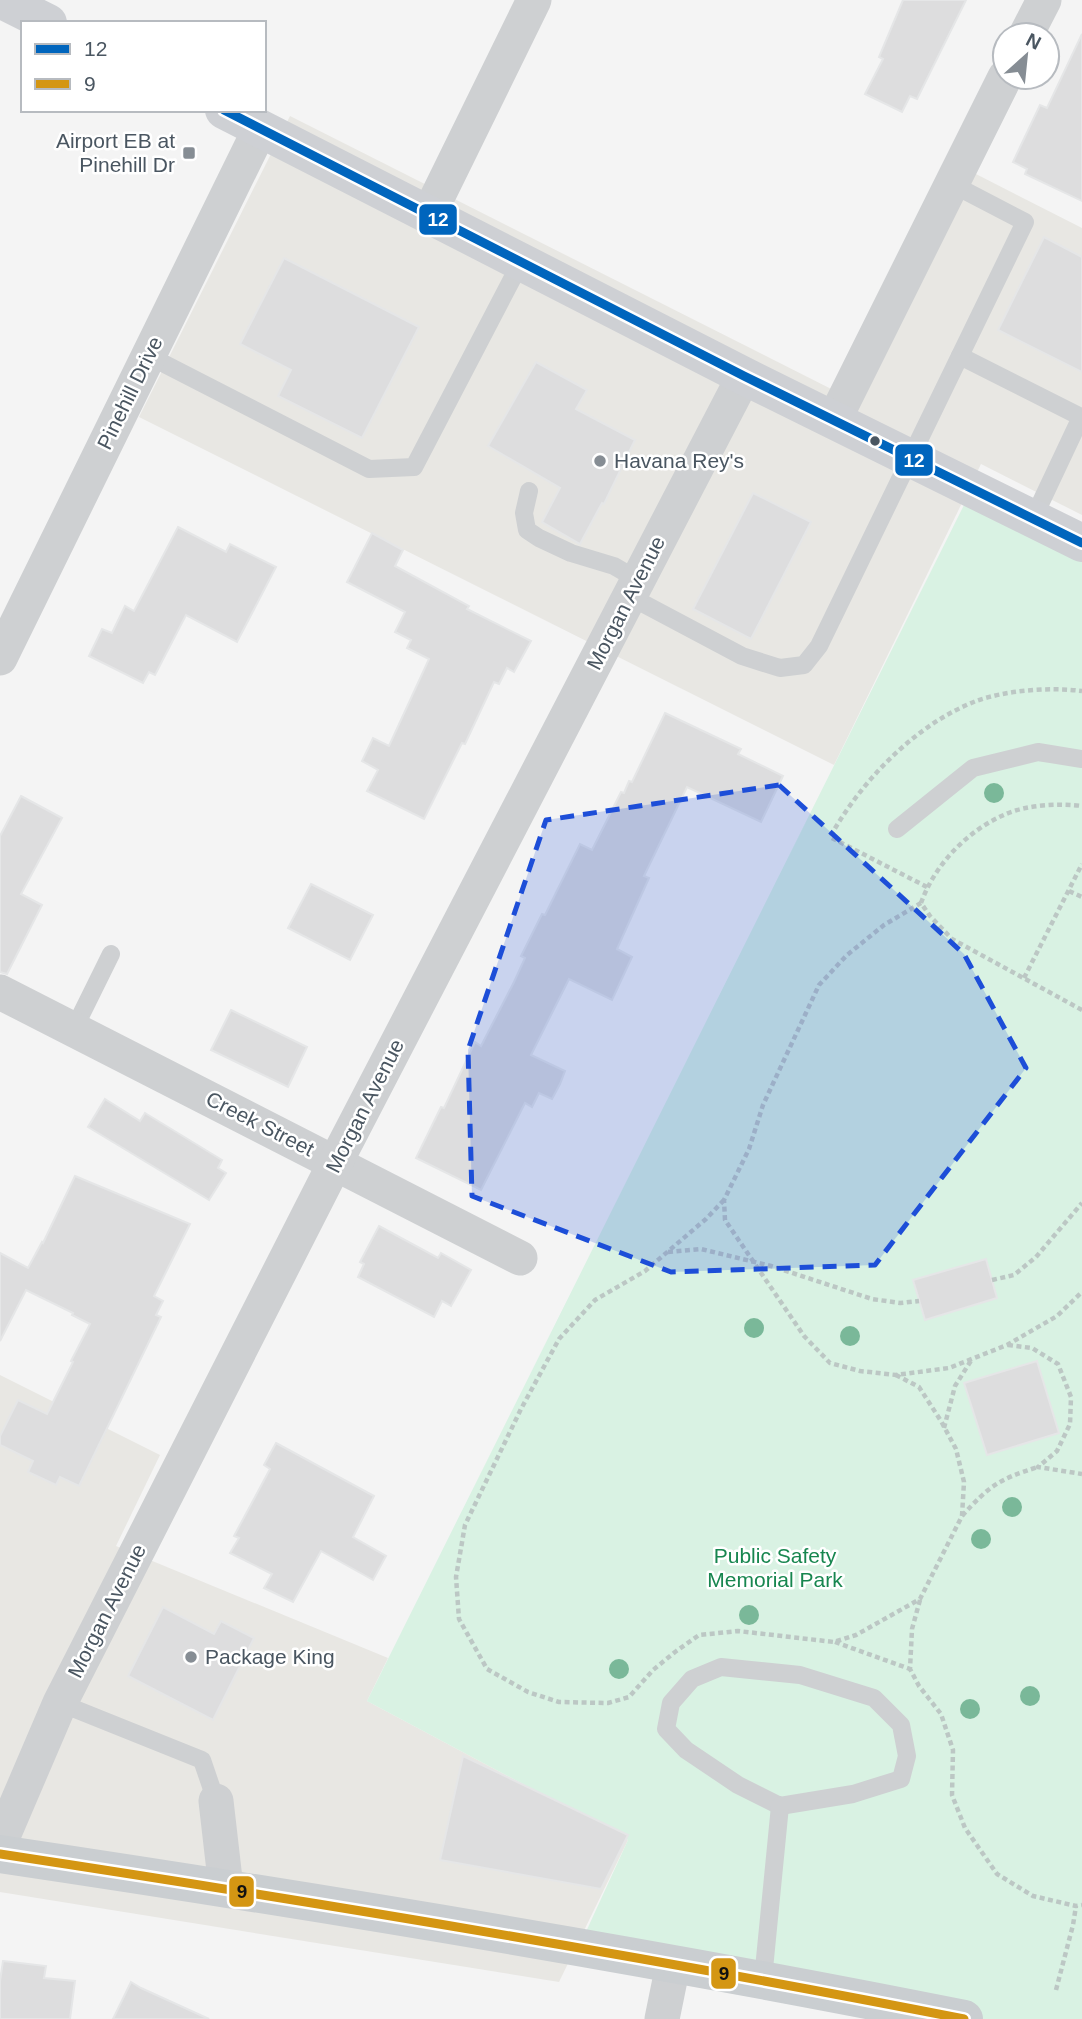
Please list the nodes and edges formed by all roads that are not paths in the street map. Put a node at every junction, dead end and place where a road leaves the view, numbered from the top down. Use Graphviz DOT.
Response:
graph roads {
  1 [pos="2,0"];
  2 [pos="534,0"];
  3 [pos="1044,0"];
  4 [pos="44,21"];
  5 [pos="1033,21"];
  6 [pos="998,91"];
  7 [pos="228,112"];
  8 [pos="260,129"];
  9 [pos="952,184"];
  10 [pos="429,214"];
  11 [pos="521,262"];
  12 [pos="149,356"];
  13 [pos="960,356"];
  14 [pos="744,376"];
  15 [pos="834,420"];
  16 [pos="911,458"];
  17 [pos="529,491"];
  18 [pos="1033,519"];
  19 [pos="1082,543"];
  20 [pos="634,588"];
  21 [pos="9,616"];
  22 [pos="0,658"];
  23 [pos="1082,758"];
  24 [pos="897,830"];
  25 [pos="111,954"];
  26 [pos="0,992"];
  27 [pos="74,1029"];
  28 [pos="335,1163"];
  29 [pos="520,1258"];
  30 [pos="60,1703"];
  31 [pos="216,1801"];
  32 [pos="780,1806"];
  33 [pos="0,1843"];
  34 [pos="0,1853"];
  35 [pos="226,1888"];
  36 [pos="673,1965"];
  37 [pos="763,1979"];
  38 [pos="663,2019"];
  39 [pos="964,2019"];
  1 -- 4 [label="main road"];
  2 -- 10 [label="street"];
  3 -- 5 [label="street"];
  6 -- 9 [label="street"];
  7 -- 8 [label="main road"];
  8 -- 10 [label="main road"];
  8 -- 12 [label="street, Pinehill Drive"];
  9 -- 13 [label="lane"];
  9 -- 15 [label="street"];
  10 -- 11 [label="main road"];
  11 -- 12 [label="lane"];
  11 -- 14 [label="main road"];
  12 -- 21 [label="street, Pinehill Drive"];
  13 -- 16 [label="lane"];
  13 -- 18 [label="lane"];
  14 -- 15 [label="main road"];
  14 -- 20 [label="street, Morgan Avenue"];
  15 -- 16 [label="main road"];
  16 -- 18 [label="main road"];
  16 -- 20 [label="lane"];
  17 -- 20 [label="lane"];
  18 -- 19 [label="main road"];
  20 -- 28 [label="street, Morgan Avenue"];
  21 -- 22 [label="street, Pinehill Drive"];
  23 -- 24 [label="lane"];
  25 -- 27 [label="lane"];
  26 -- 27 [label="street, Creek Street"];
  27 -- 28 [label="street, Creek Street"];
  28 -- 29 [label="street, Creek Street"];
  28 -- 30 [label="street, Morgan Avenue"];
  30 -- 31 [label="lane"];
  30 -- 33 [label="street, Morgan Avenue"];
  31 -- 35 [label="street"];
  32 -- 32 [label="lane"];
  32 -- 37 [label="lane"];
  34 -- 35 [label="main road"];
  35 -- 36 [label="main road"];
  36 -- 37 [label="main road"];
  36 -- 38 [label="street"];
  37 -- 39 [label="main road"];
}
